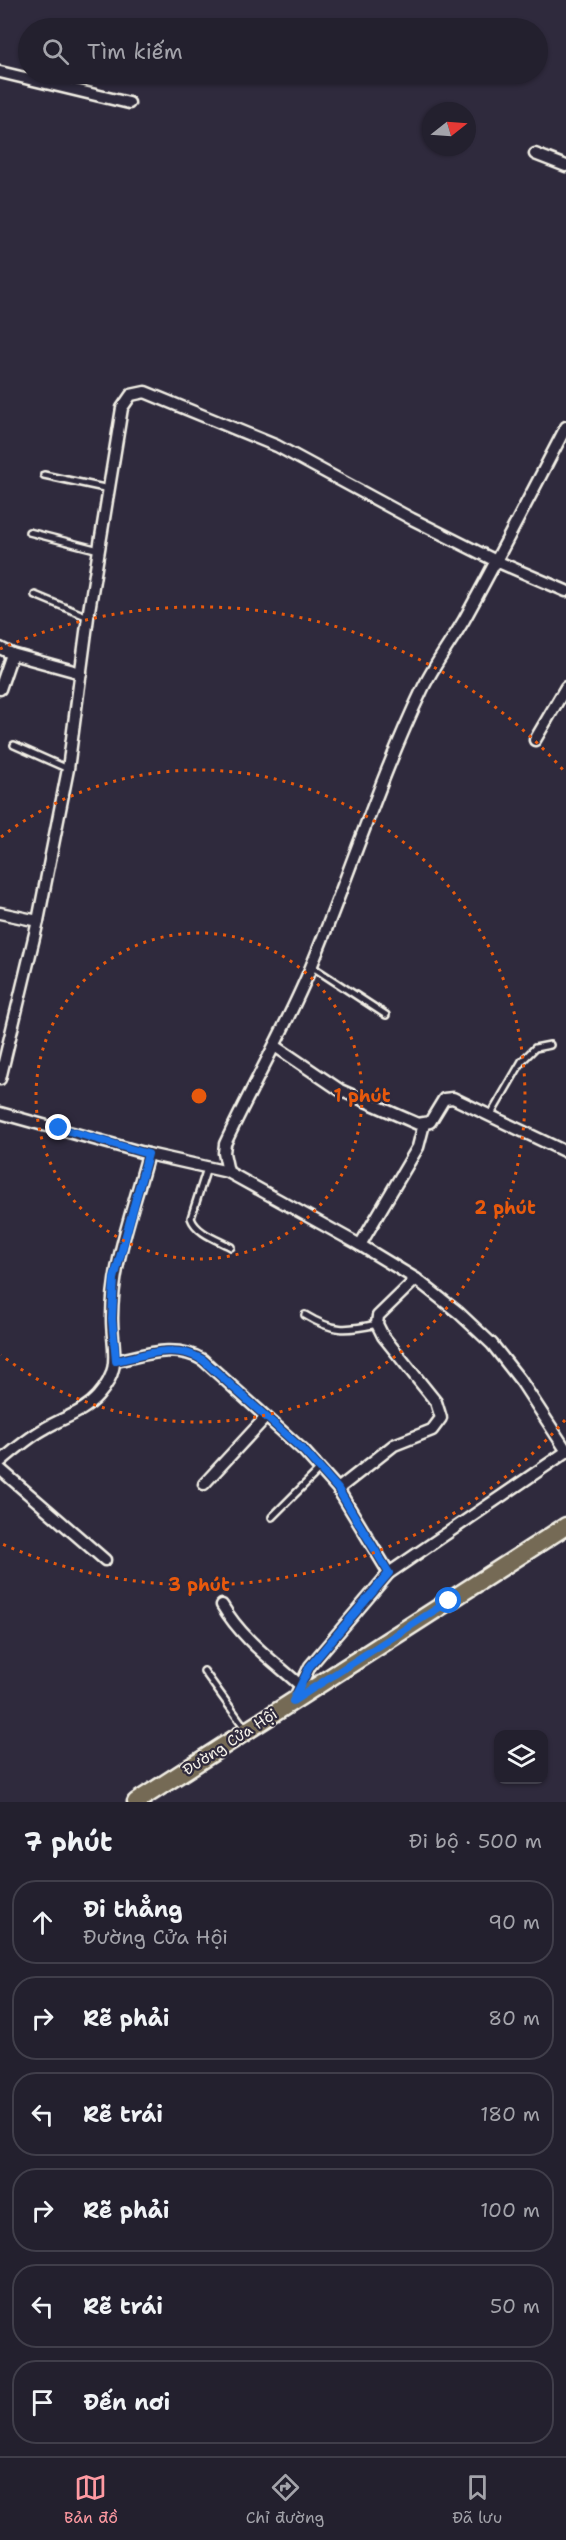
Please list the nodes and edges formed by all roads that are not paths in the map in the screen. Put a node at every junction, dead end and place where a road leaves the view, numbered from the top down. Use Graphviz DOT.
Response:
graph roads {
  1 [pos="0,72"];
  2 [pos="18,76"];
  3 [pos="50,84"];
  4 [pos="129,103"];
  5 [pos="535,154"];
  6 [pos="566,166"];
  7 [pos="566,427"];
  8 [pos="44,475"];
  9 [pos="109,489"];
  10 [pos="29,532"];
  11 [pos="99,550"];
  12 [pos="496,561"];
  13 [pos="566,591"];
  14 [pos="34,595"];
  15 [pos="88,617"];
  16 [pos="0,648"];
  17 [pos="12,654"];
  18 [pos="81,673"];
  19 [pos="566,687"];
  20 [pos="0,689"];
  21 [pos="535,740"];
  22 [pos="14,745"];
  23 [pos="68,769"];
  24 [pos="0,913"];
  25 [pos="38,921"];
  26 [pos="311,966"];
  27 [pos="386,1015"];
  28 [pos="550,1045"];
  29 [pos="275,1046"];
  30 [pos="0,1080"];
  31 [pos="0,1113"];
  32 [pos="490,1116"];
  33 [pos="424,1124"];
  34 [pos="566,1152"];
  35 [pos="148,1154"];
  36 [pos="207,1167"];
  37 [pos="228,1172"];
  38 [pos="360,1245"];
  39 [pos="231,1247"];
  40 [pos="416,1279"];
  41 [pos="305,1315"];
  42 [pos="377,1324"];
  43 [pos="116,1361"];
  44 [pos="266,1417"];
  45 [pos="566,1451"];
  46 [pos="0,1462"];
  47 [pos="0,1469"];
  48 [pos="320,1469"];
  49 [pos="204,1484"];
  50 [pos="338,1489"];
  51 [pos="272,1518"];
  52 [pos="566,1527"];
  53 [pos="105,1560"];
  54 [pos="389,1573"];
  55 [pos="222,1605"];
  56 [pos="204,1671"];
  57 [pos="300,1685"];
  58 [pos="293,1701"];
  59 [pos="247,1731"];
  60 [pos="136,1802"];
  1 -- 2 [label="street"];
  3 -- 4 [label="street"];
  5 -- 6 [label="street"];
  7 -- 12 [label="street"];
  8 -- 9 [label="lane"];
  9 -- 11 [label="street"];
  9 -- 12 [label="street"];
  10 -- 11 [label="lane"];
  11 -- 15 [label="street"];
  12 -- 13 [label="street"];
  12 -- 26 [label="street"];
  14 -- 15 [label="lane"];
  15 -- 18 [label="street"];
  16 -- 17 [label="street"];
  17 -- 18 [label="street"];
  17 -- 20 [label="street"];
  18 -- 23 [label="street"];
  19 -- 21 [label="street"];
  22 -- 23 [label="lane"];
  23 -- 25 [label="street"];
  24 -- 25 [label="street"];
  25 -- 30 [label="street"];
  26 -- 27 [label="lane"];
  26 -- 29 [label="street"];
  28 -- 32 [label="lane"];
  29 -- 33 [label="street"];
  29 -- 37 [label="street"];
  31 -- 35 [label="street"];
  32 -- 33 [label="street"];
  32 -- 34 [label="street"];
  33 -- 38 [label="street"];
  35 -- 36 [label="street"];
  35 -- 43 [label="street"];
  36 -- 37 [label="street"];
  36 -- 39 [label="lane"];
  37 -- 38 [label="street"];
  38 -- 40 [label="street"];
  40 -- 42 [label="street"];
  40 -- 45 [label="street"];
  41 -- 42 [label="lane"];
  42 -- 50 [label="street"];
  43 -- 44 [label="street"];
  43 -- 46 [label="street"];
  44 -- 48 [label="street"];
  44 -- 49 [label="street"];
  45 -- 54 [label="street"];
  47 -- 53 [label="street"];
  48 -- 50 [label="street"];
  48 -- 51 [label="lane"];
  50 -- 54 [label="street"];
  52 -- 58 [label="main road, Đường Cửa Hội"];
  54 -- 57 [label="street"];
  55 -- 57 [label="street"];
  56 -- 59 [label="lane"];
  57 -- 58 [label="street"];
  58 -- 59 [label="main road, Đường Cửa Hội"];
  59 -- 60 [label="main road, Đường Cửa Hội"];
}
